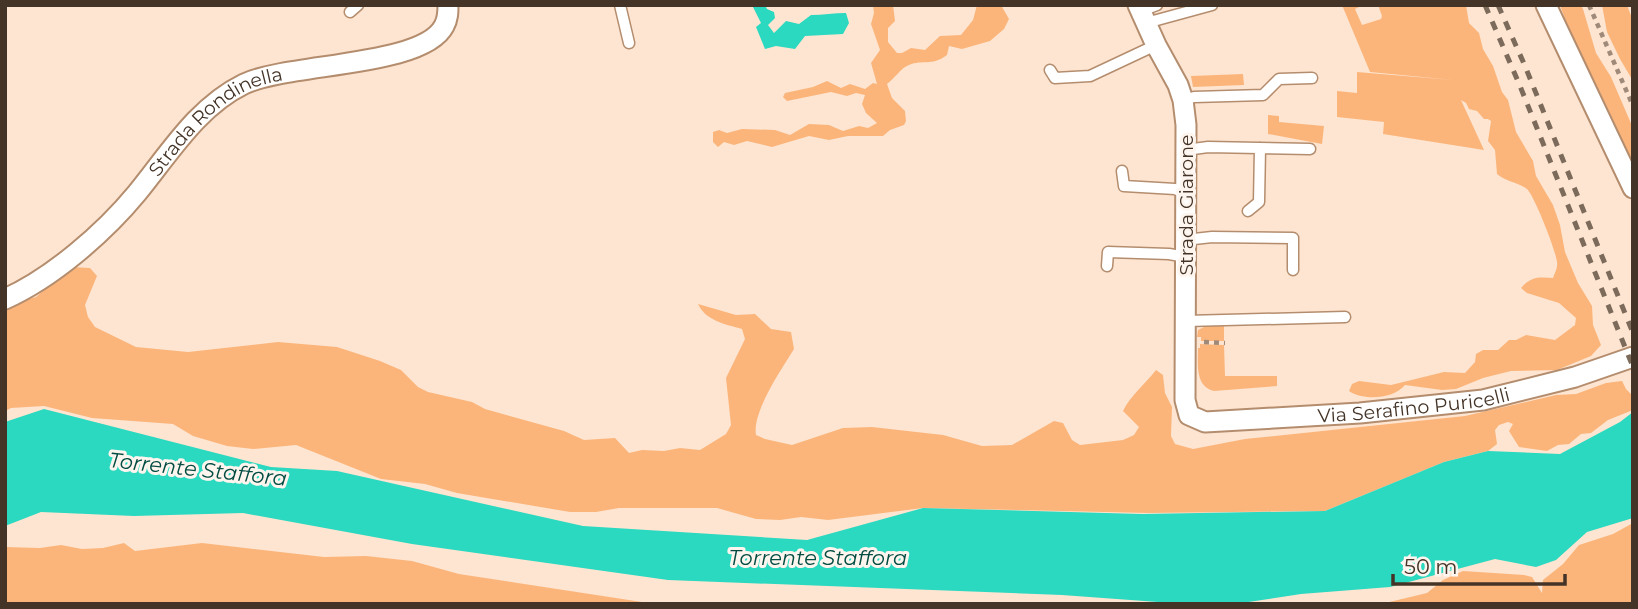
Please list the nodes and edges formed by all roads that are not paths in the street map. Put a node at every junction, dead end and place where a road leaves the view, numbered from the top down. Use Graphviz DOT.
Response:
graph roads {
  1 [pos="448,5"];
  2 [pos="620,5"];
  3 [pos="1212,5"];
  4 [pos="1546,5"];
  5 [pos="1146,11"];
  6 [pos="629,43"];
  7 [pos="1156,45"];
  8 [pos="1050,70"];
  9 [pos="1312,78"];
  10 [pos="1183,100"];
  11 [pos="1260,148"];
  12 [pos="1310,149"];
  13 [pos="1186,150"];
  14 [pos="1122,171"];
  15 [pos="1633,188"];
  16 [pos="1185,193"];
  17 [pos="1248,211"];
  18 [pos="1186,248"];
  19 [pos="1107,267"];
  20 [pos="1293,270"];
  21 [pos="5,299"];
  22 [pos="1345,317"];
  23 [pos="1186,321"];
  24 [pos="1633,357"];
  25 [pos="1189,415"];
  1 -- 21 [label="street, Strada Rondinella"];
  2 -- 6 [label="lane"];
  3 -- 5 [label="lane"];
  4 -- 15 [label="street"];
  5 -- 7 [label="street, Strada Giarone"];
  7 -- 8 [label="lane"];
  7 -- 10 [label="street, Strada Giarone"];
  9 -- 10 [label="lane"];
  10 -- 13 [label="street, Strada Giarone"];
  11 -- 12 [label="lane"];
  11 -- 13 [label="lane"];
  11 -- 17 [label="lane"];
  13 -- 16 [label="street, Strada Giarone"];
  14 -- 16 [label="lane"];
  16 -- 18 [label="street, Strada Giarone"];
  18 -- 19 [label="lane"];
  18 -- 20 [label="lane"];
  18 -- 23 [label="street, Strada Giarone"];
  22 -- 23 [label="lane"];
  23 -- 25 [label="street, Strada Giarone"];
  24 -- 25 [label="street, Via Serafino Puricelli"];
}
